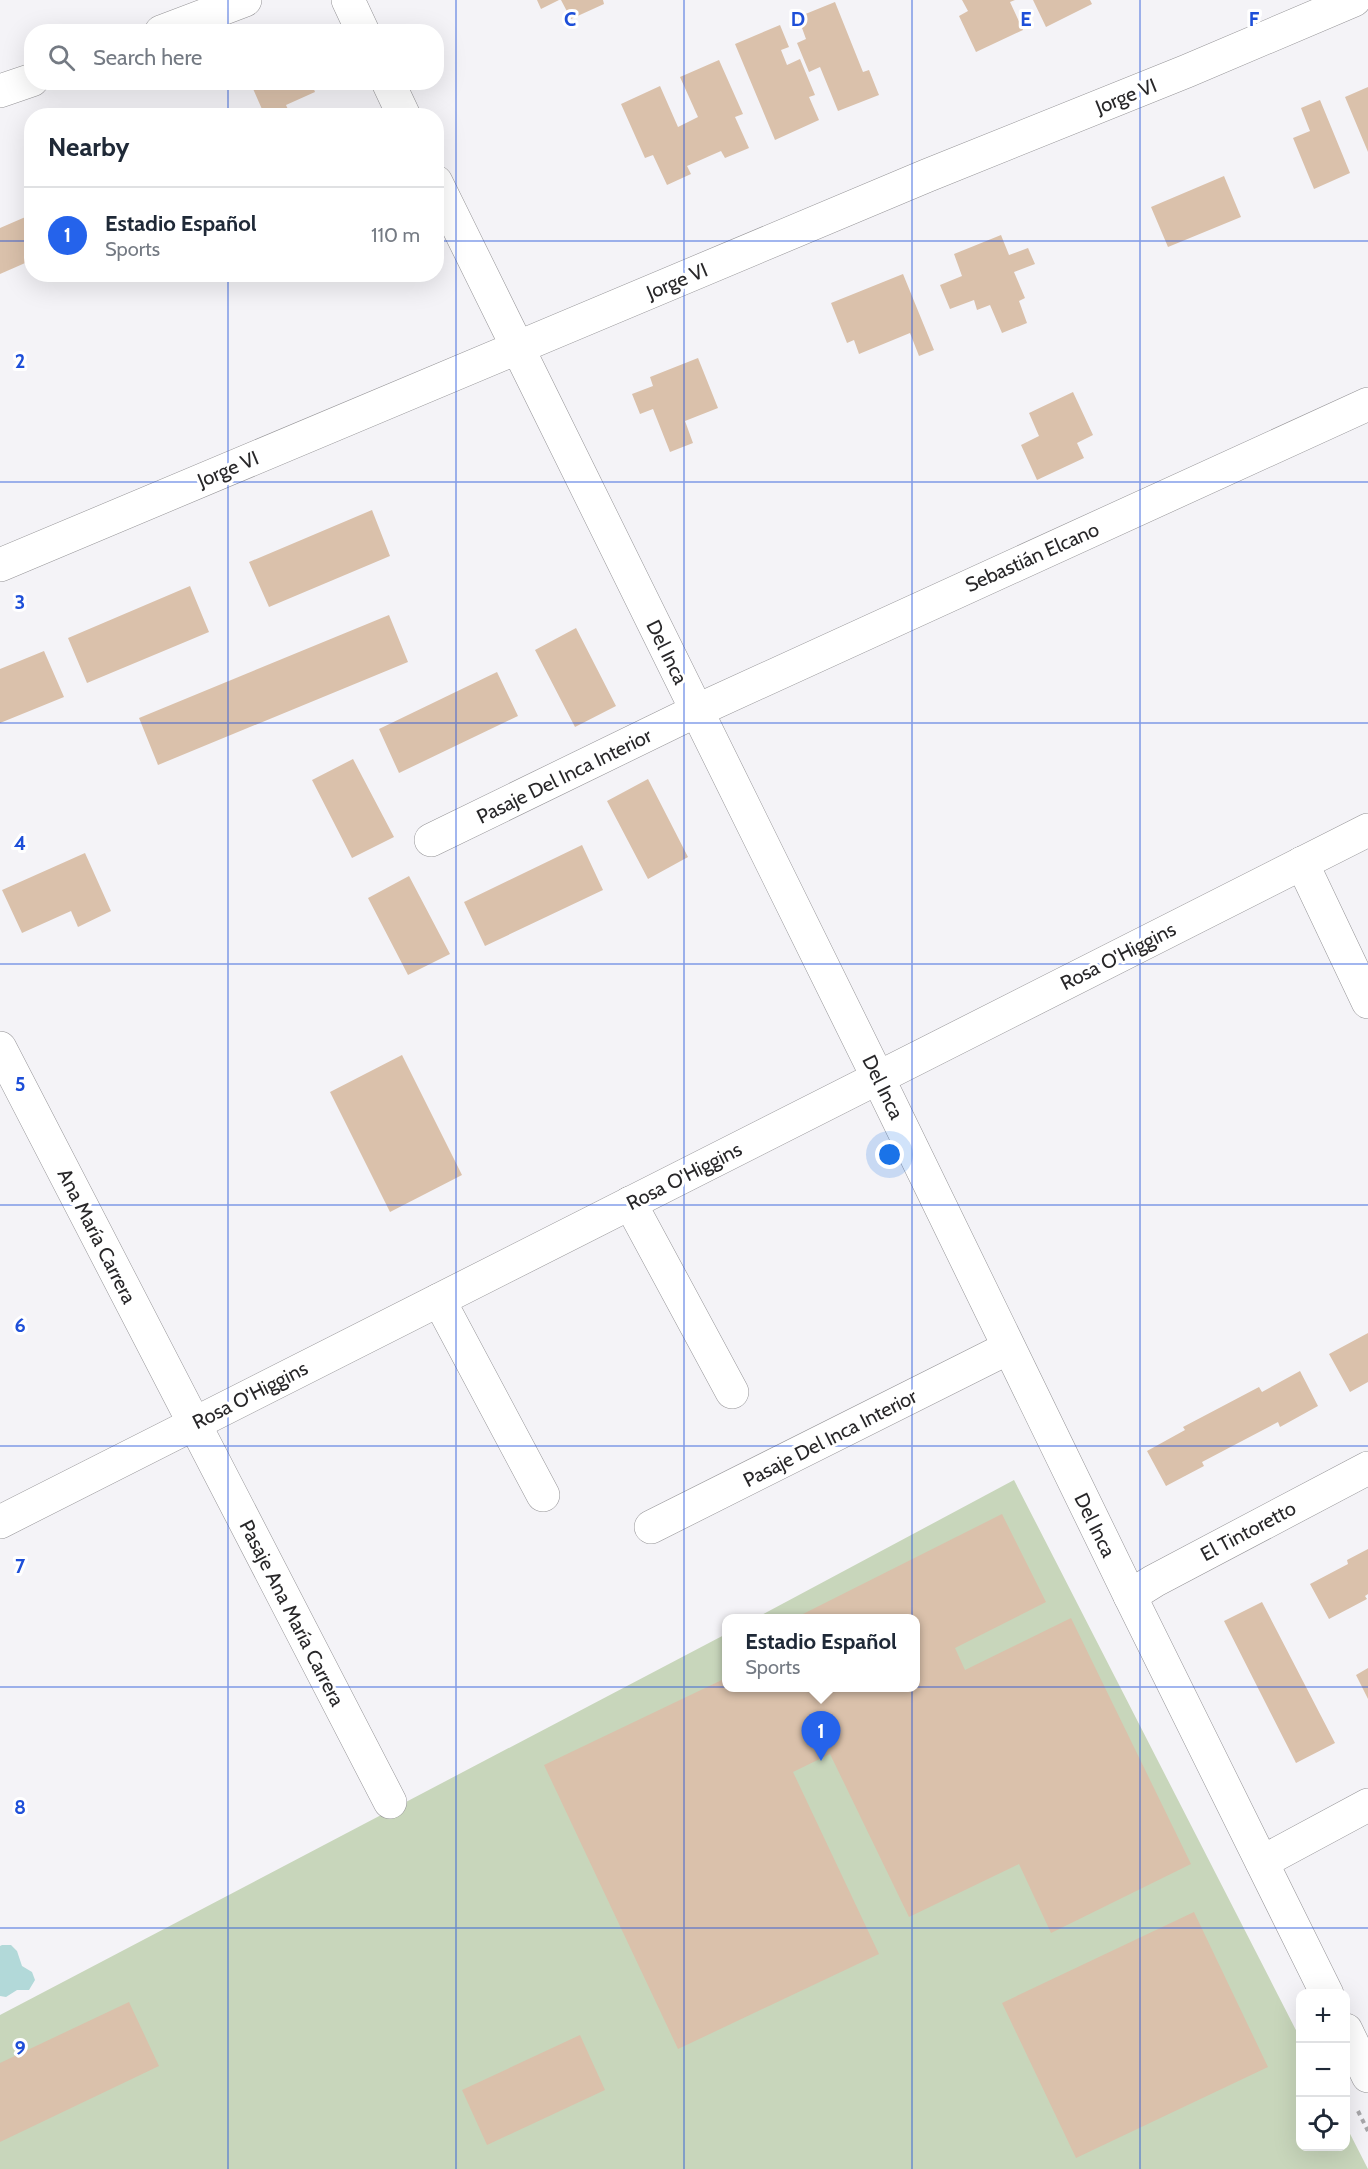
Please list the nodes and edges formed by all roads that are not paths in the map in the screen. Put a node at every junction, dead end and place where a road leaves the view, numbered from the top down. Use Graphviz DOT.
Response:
graph roads {
  1 [pos="245,0"];
  2 [pos="348,0"];
  3 [pos="1354,0"];
  4 [pos="182,24"];
  5 [pos="359,24"];
  6 [pos="24,83"];
  7 [pos="392,90"];
  8 [pos="0,91"];
  9 [pos="400,108"];
  10 [pos="444,198"];
  11 [pos="517,348"];
  12 [pos="1368,404"];
  13 [pos="0,565"];
  14 [pos="696,711"];
  15 [pos="1368,830"];
  16 [pos="430,840"];
  17 [pos="1302,863"];
  18 [pos="1368,1002"];
  19 [pos="0,1048"];
  20 [pos="878,1078"];
  21 [pos="630,1203"];
  22 [pos="439,1300"];
  23 [pos="1008,1348"];
  24 [pos="732,1392"];
  25 [pos="194,1424"];
  26 [pos="1368,1468"];
  27 [pos="543,1495"];
  28 [pos="0,1522"];
  29 [pos="651,1527"];
  30 [pos="1130,1596"];
  31 [pos="390,1802"];
  32 [pos="1368,1805"];
  33 [pos="1262,1862"];
  34 [pos="1325,1989"];
  35 [pos="1350,2038"];
  36 [pos="1368,2076"];
  1 -- 4 [label="street"];
  2 -- 5 [label="street"];
  3 -- 11 [label="street, Jorge VI"];
  6 -- 8 [label="street"];
  7 -- 9 [label="street"];
  10 -- 11 [label="street, Del Inca"];
  11 -- 13 [label="street, Jorge VI"];
  11 -- 14 [label="street, Del Inca"];
  12 -- 14 [label="street, Sebastián Elcano"];
  14 -- 16 [label="street, Pasaje Del Inca Interior"];
  14 -- 20 [label="street, Del Inca"];
  15 -- 17 [label="street, Rosa O'Higgins"];
  17 -- 18 [label="street"];
  17 -- 20 [label="street, Rosa O'Higgins"];
  19 -- 25 [label="street, Ana María Carrera"];
  20 -- 21 [label="street, Rosa O'Higgins"];
  20 -- 23 [label="street, Del Inca"];
  21 -- 22 [label="street, Rosa O'Higgins"];
  21 -- 24 [label="street"];
  22 -- 25 [label="street, Rosa O'Higgins"];
  22 -- 27 [label="street"];
  23 -- 29 [label="street, Pasaje Del Inca Interior"];
  23 -- 30 [label="street, Del Inca"];
  25 -- 28 [label="street, Rosa O'Higgins"];
  25 -- 31 [label="street, Pasaje Ana María Carrera"];
  26 -- 30 [label="street, El Tintoretto"];
  30 -- 33 [label="street, Del Inca"];
  32 -- 33 [label="street"];
  33 -- 34 [label="street, Del Inca"];
  35 -- 36 [label="street"];
}
